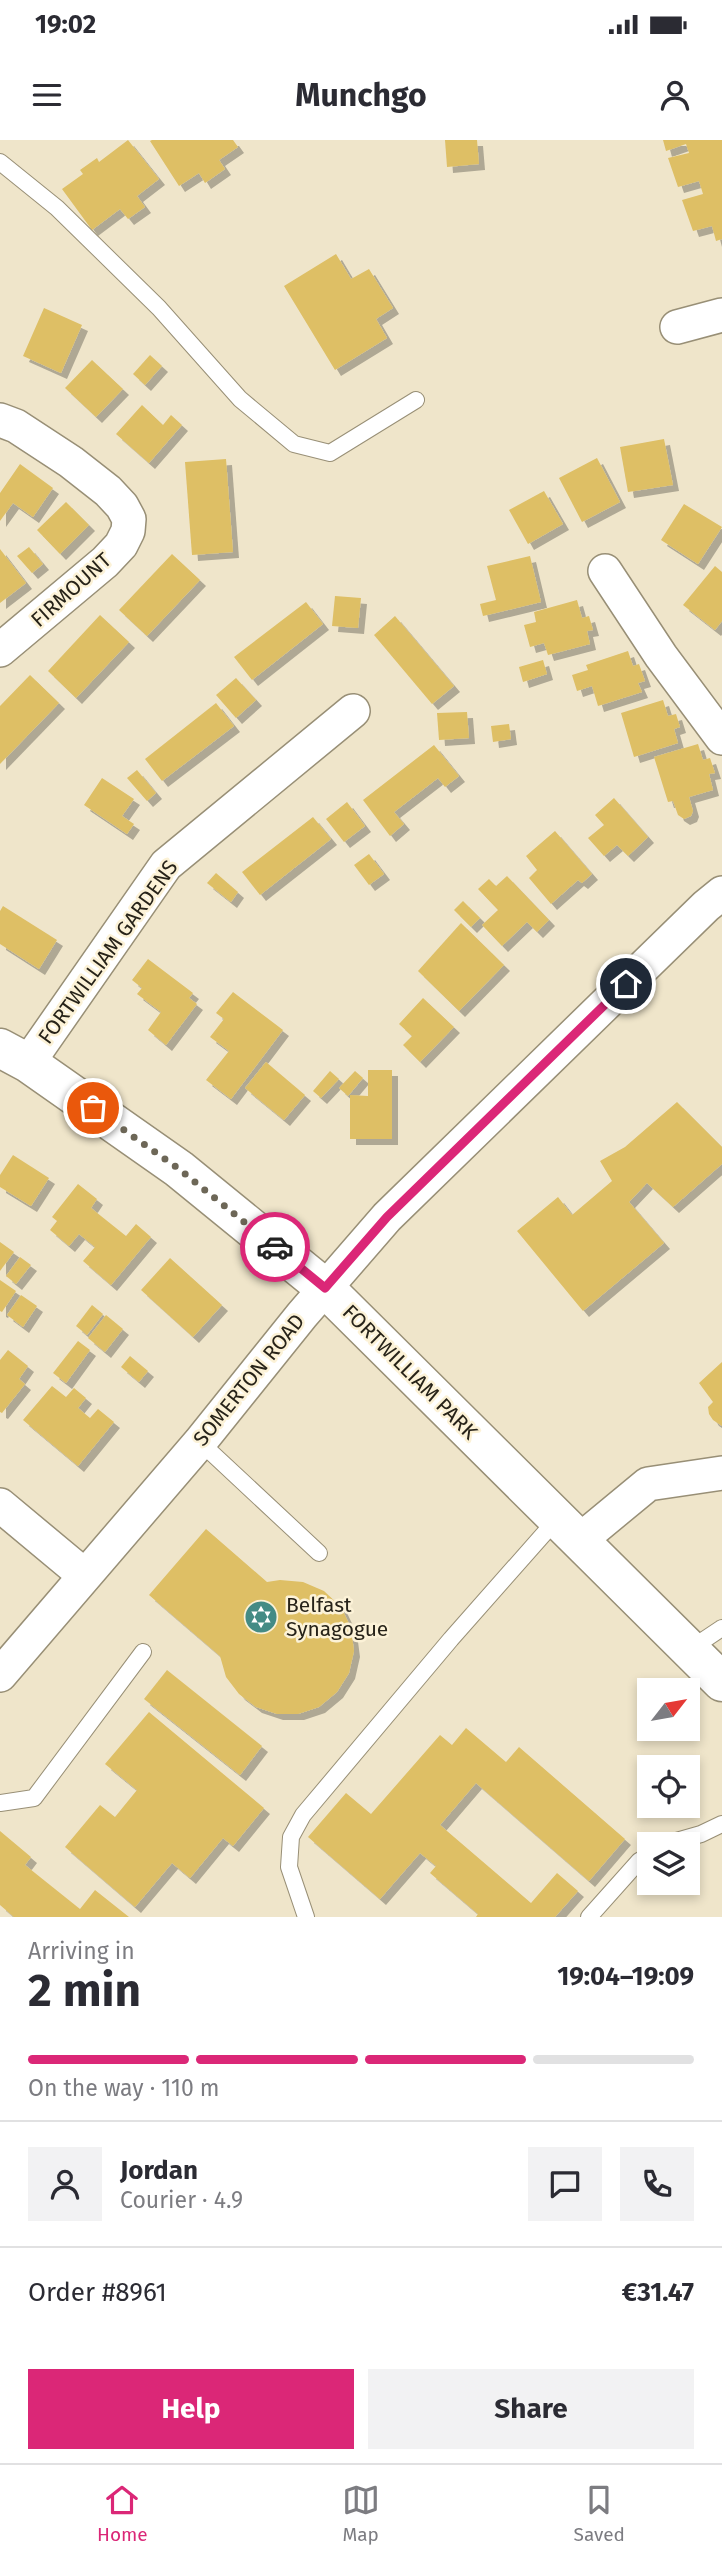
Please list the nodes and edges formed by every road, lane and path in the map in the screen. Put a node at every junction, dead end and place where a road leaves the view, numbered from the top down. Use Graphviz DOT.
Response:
graph roads {
  1 [pos="0,162"];
  2 [pos="722,315"];
  3 [pos="677,327"];
  4 [pos="416,400"];
  5 [pos="0,420"];
  6 [pos="605,571"];
  7 [pos="0,650"];
  8 [pos="353,711"];
  9 [pos="722,738"];
  10 [pos="717,907"];
  11 [pos="14,1055"];
  12 [pos="325,1288"];
  13 [pos="200,1442"];
  14 [pos="722,1473"];
  15 [pos="0,1506"];
  16 [pos="568,1530"];
  17 [pos="319,1553"];
  18 [pos="84,1575"];
  19 [pos="722,1628"];
  20 [pos="688,1650"];
  21 [pos="143,1652"];
  22 [pos="0,1675"];
  23 [pos="722,1682"];
  24 [pos="0,1803"];
  25 [pos="722,1825"];
  26 [pos="700,1834"];
  27 [pos="637,1863"];
  28 [pos="306,1917"];
  29 [pos="589,1917"];
  1 -- 4 [label="lane"];
  2 -- 3 [label="street"];
  5 -- 7 [label="street, FIRMOUNT"];
  6 -- 9 [label="street"];
  8 -- 11 [label="street, FORTWILLIAM GARDENS"];
  10 -- 12 [label="street, SOMERTON ROAD"];
  11 -- 12 [label="street, FORTWILLIAM PARK"];
  12 -- 13 [label="street, SOMERTON ROAD"];
  12 -- 16 [label="street, FORTWILLIAM PARK"];
  13 -- 17 [label="lane"];
  13 -- 18 [label="street, SOMERTON ROAD"];
  14 -- 16 [label="street"];
  15 -- 18 [label="street"];
  16 -- 20 [label="street, FORTWILLIAM PARK"];
  16 -- 28 [label="lane"];
  18 -- 22 [label="street, SOMERTON ROAD"];
  19 -- 20 [label="lane"];
  20 -- 23 [label="street, FORTWILLIAM PARK"];
  21 -- 24 [label="lane"];
  25 -- 26 [label="lane"];
  27 -- 29 [label="lane"];
}
